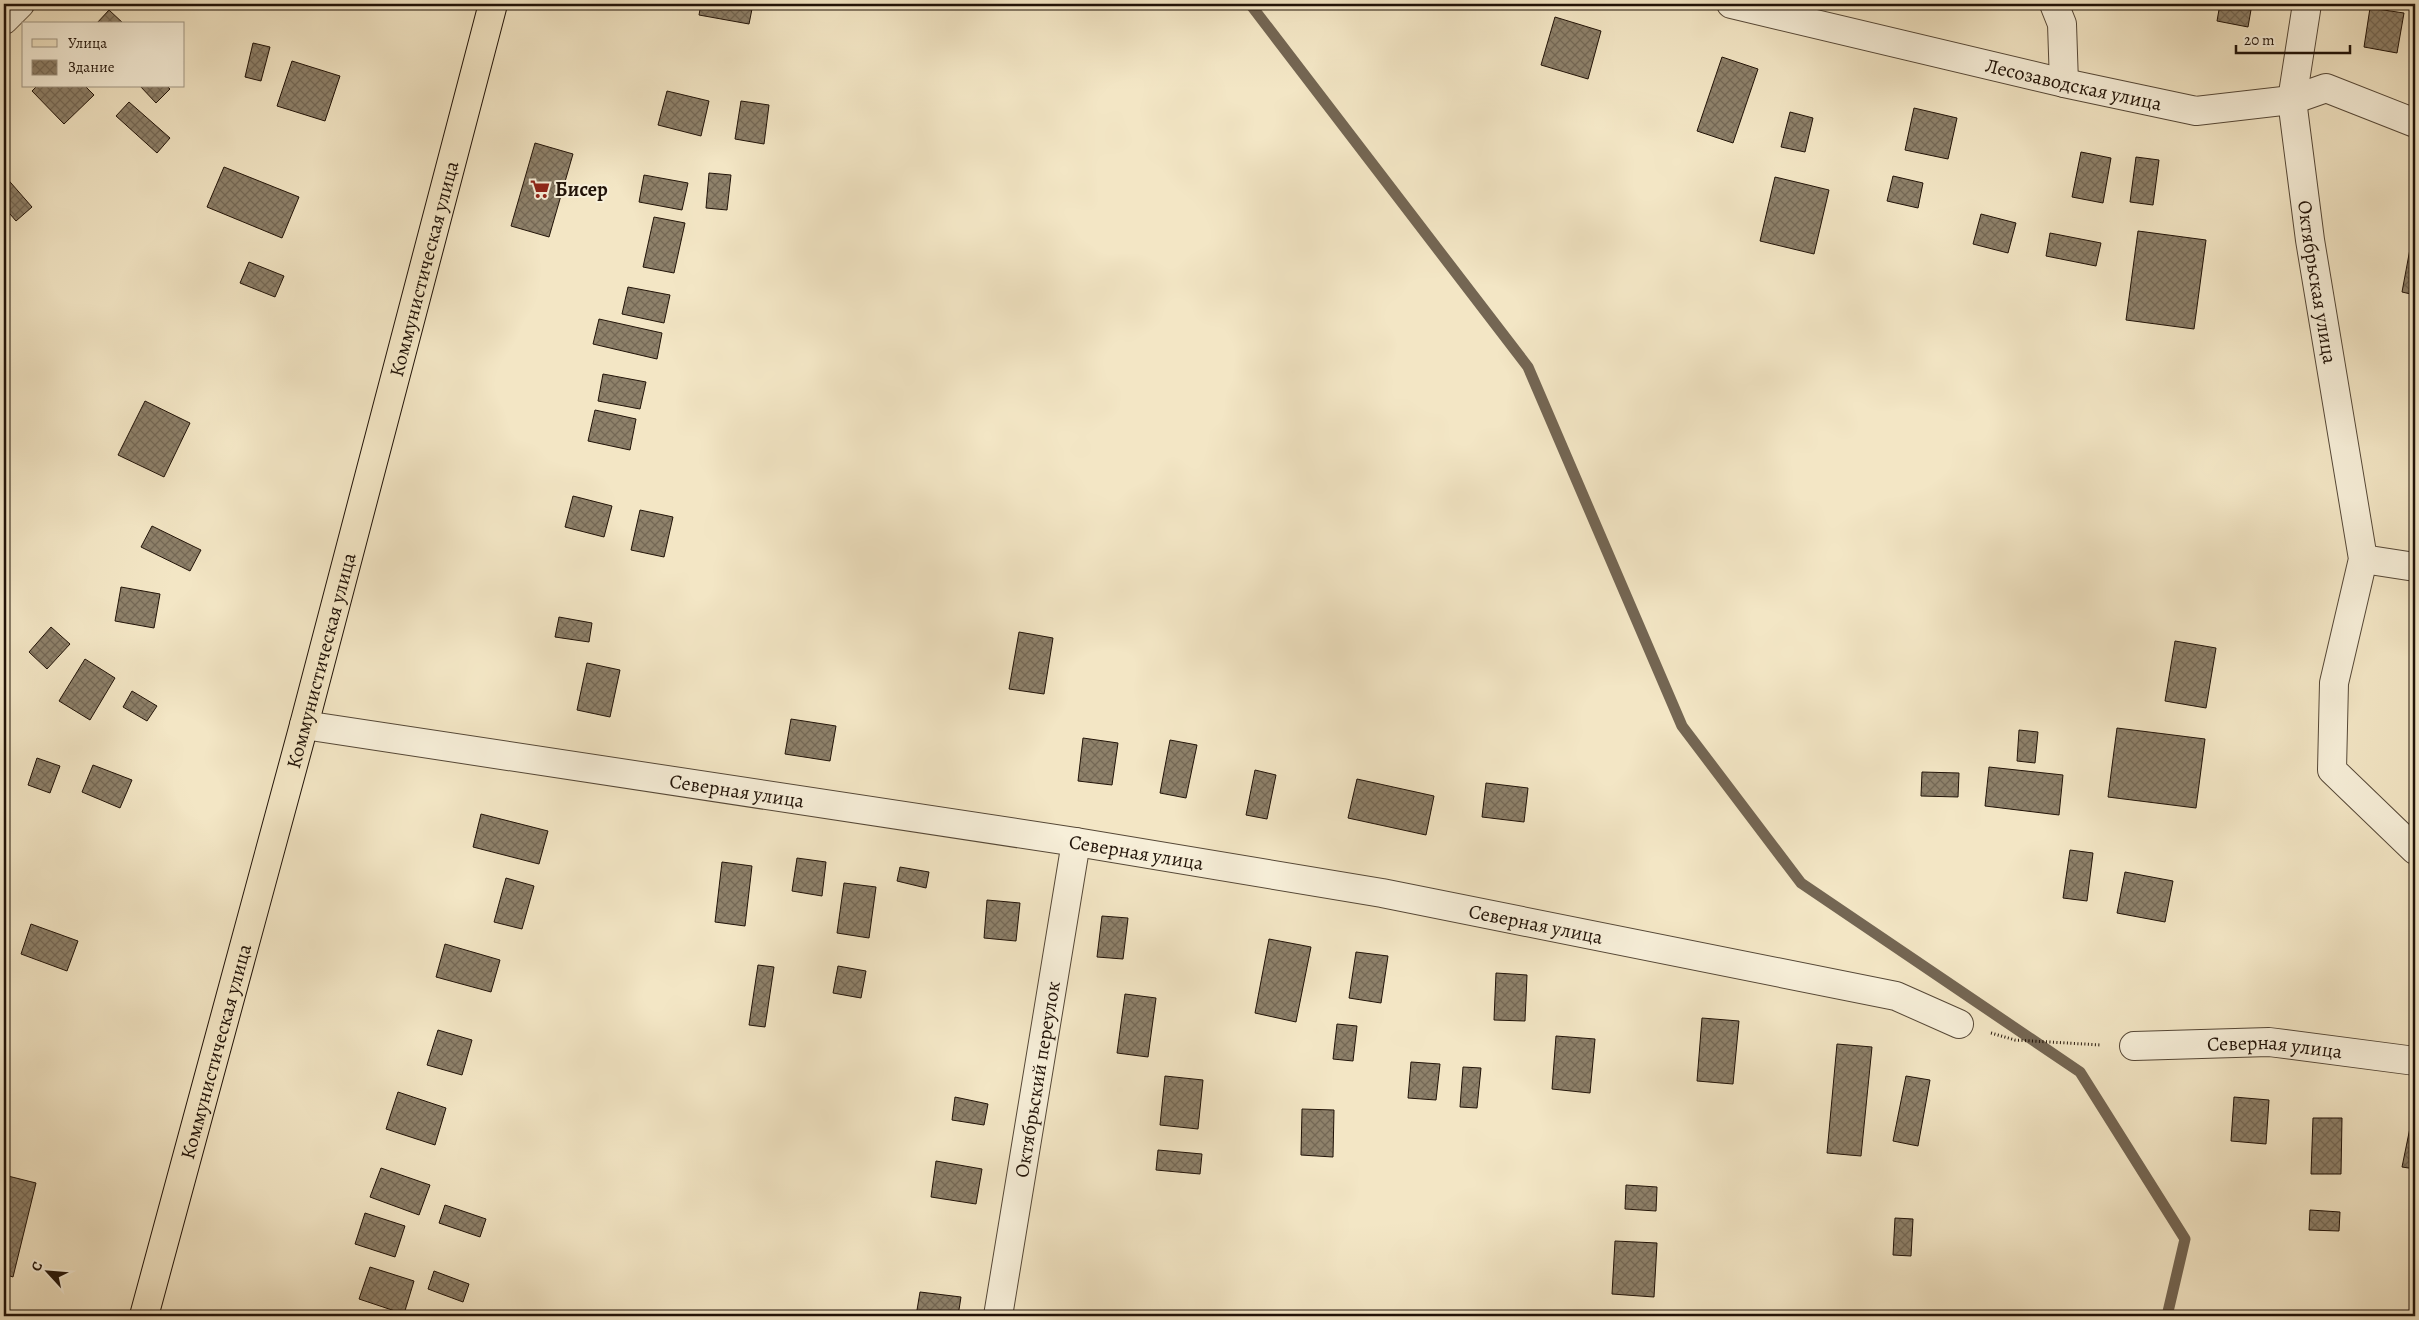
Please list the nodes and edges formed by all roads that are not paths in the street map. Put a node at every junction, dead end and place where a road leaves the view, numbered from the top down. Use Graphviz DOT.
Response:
graph roads {
  1 [pos="20,4"];
  2 [pos="493,4"];
  3 [pos="1731,4"];
  4 [pos="2054,4"];
  5 [pos="2307,4"];
  6 [pos="4,20"];
  7 [pos="2064,83"];
  8 [pos="2292,100"];
  9 [pos="2415,123"];
  10 [pos="2362,559"];
  11 [pos="2415,567"];
  12 [pos="304,725"];
  13 [pos="1076,842"];
  14 [pos="2415,850"];
  15 [pos="1959,1024"];
  16 [pos="2134,1046"];
  17 [pos="2415,1061"];
  18 [pos="144,1316"];
  19 [pos="998,1316"];
  1 -- 6 [label="street"];
  2 -- 12 [label="main road, Коммунистическая улица"];
  3 -- 7 [label="street, Лесозаводская улица"];
  4 -- 7 [label="street"];
  5 -- 8 [label="street, Октябрьская улица"];
  7 -- 8 [label="street, Лесозаводская улица"];
  8 -- 9 [label="street, Лесозаводская улица"];
  8 -- 10 [label="street, Октябрьская улица"];
  10 -- 11 [label="street"];
  10 -- 14 [label="street"];
  12 -- 13 [label="street, Северная улица"];
  12 -- 18 [label="main road, Коммунистическая улица"];
  13 -- 15 [label="street, Северная улица"];
  13 -- 19 [label="street, Октябрьский переулок"];
  16 -- 17 [label="street, Северная улица"];
}
